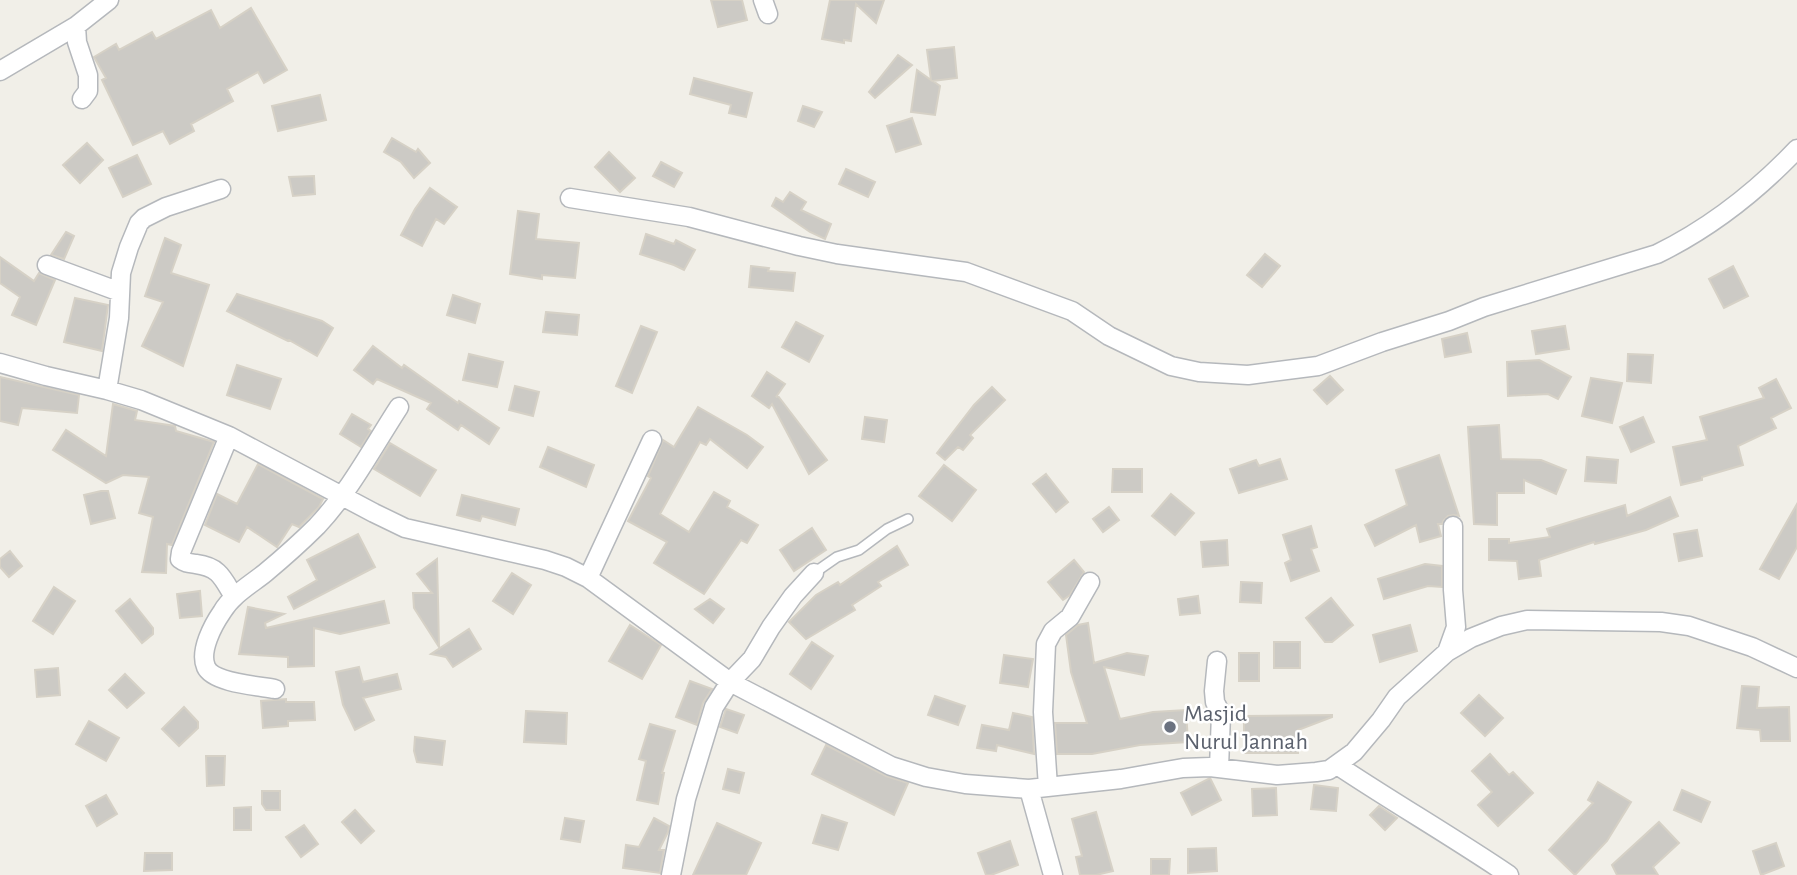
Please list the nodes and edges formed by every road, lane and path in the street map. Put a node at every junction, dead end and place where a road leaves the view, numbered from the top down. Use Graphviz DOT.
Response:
graph roads {
  1 [pos="109,0"];
  2 [pos="76,26"];
  3 [pos="0,71"];
  4 [pos="82,99"];
  5 [pos="1797,149"];
  6 [pos="221,189"];
  7 [pos="570,198"];
  8 [pos="47,265"];
  9 [pos="120,292"];
  10 [pos="0,363"];
  11 [pos="107,390"];
  12 [pos="399,407"];
  13 [pos="229,436"];
  14 [pos="652,440"];
  15 [pos="342,496"];
  16 [pos="908,519"];
  17 [pos="1453,526"];
  18 [pos="814,573"];
  19 [pos="588,578"];
  20 [pos="1090,582"];
  21 [pos="234,597"];
  22 [pos="1447,652"];
  23 [pos="1217,661"];
  24 [pos="1797,668"];
  25 [pos="730,682"];
  26 [pos="275,689"];
  27 [pos="1337,765"];
  28 [pos="1219,768"];
  29 [pos="1048,787"];
  30 [pos="1029,789"];
  31 [pos="671,875"];
  32 [pos="1053,875"];
  33 [pos="1509,875"];
  1 -- 2 [label="street"];
  2 -- 3 [label="street"];
  2 -- 4 [label="street"];
  5 -- 7 [label="street"];
  6 -- 9 [label="street"];
  8 -- 9 [label="street"];
  9 -- 11 [label="street"];
  10 -- 11 [label="street"];
  11 -- 13 [label="street"];
  12 -- 15 [label="street"];
  13 -- 15 [label="street"];
  13 -- 21 [label="street"];
  14 -- 19 [label="street"];
  15 -- 19 [label="street"];
  15 -- 21 [label="street"];
  16 -- 18 [label="lane"];
  17 -- 22 [label="street"];
  18 -- 25 [label="street"];
  19 -- 25 [label="street"];
  20 -- 29 [label="street"];
  21 -- 26 [label="street"];
  22 -- 24 [label="street"];
  22 -- 27 [label="street"];
  23 -- 28 [label="street"];
  25 -- 30 [label="street"];
  25 -- 31 [label="street"];
  27 -- 28 [label="street"];
  27 -- 33 [label="street"];
  28 -- 29 [label="street"];
  29 -- 30 [label="street"];
  30 -- 32 [label="street"];
}
